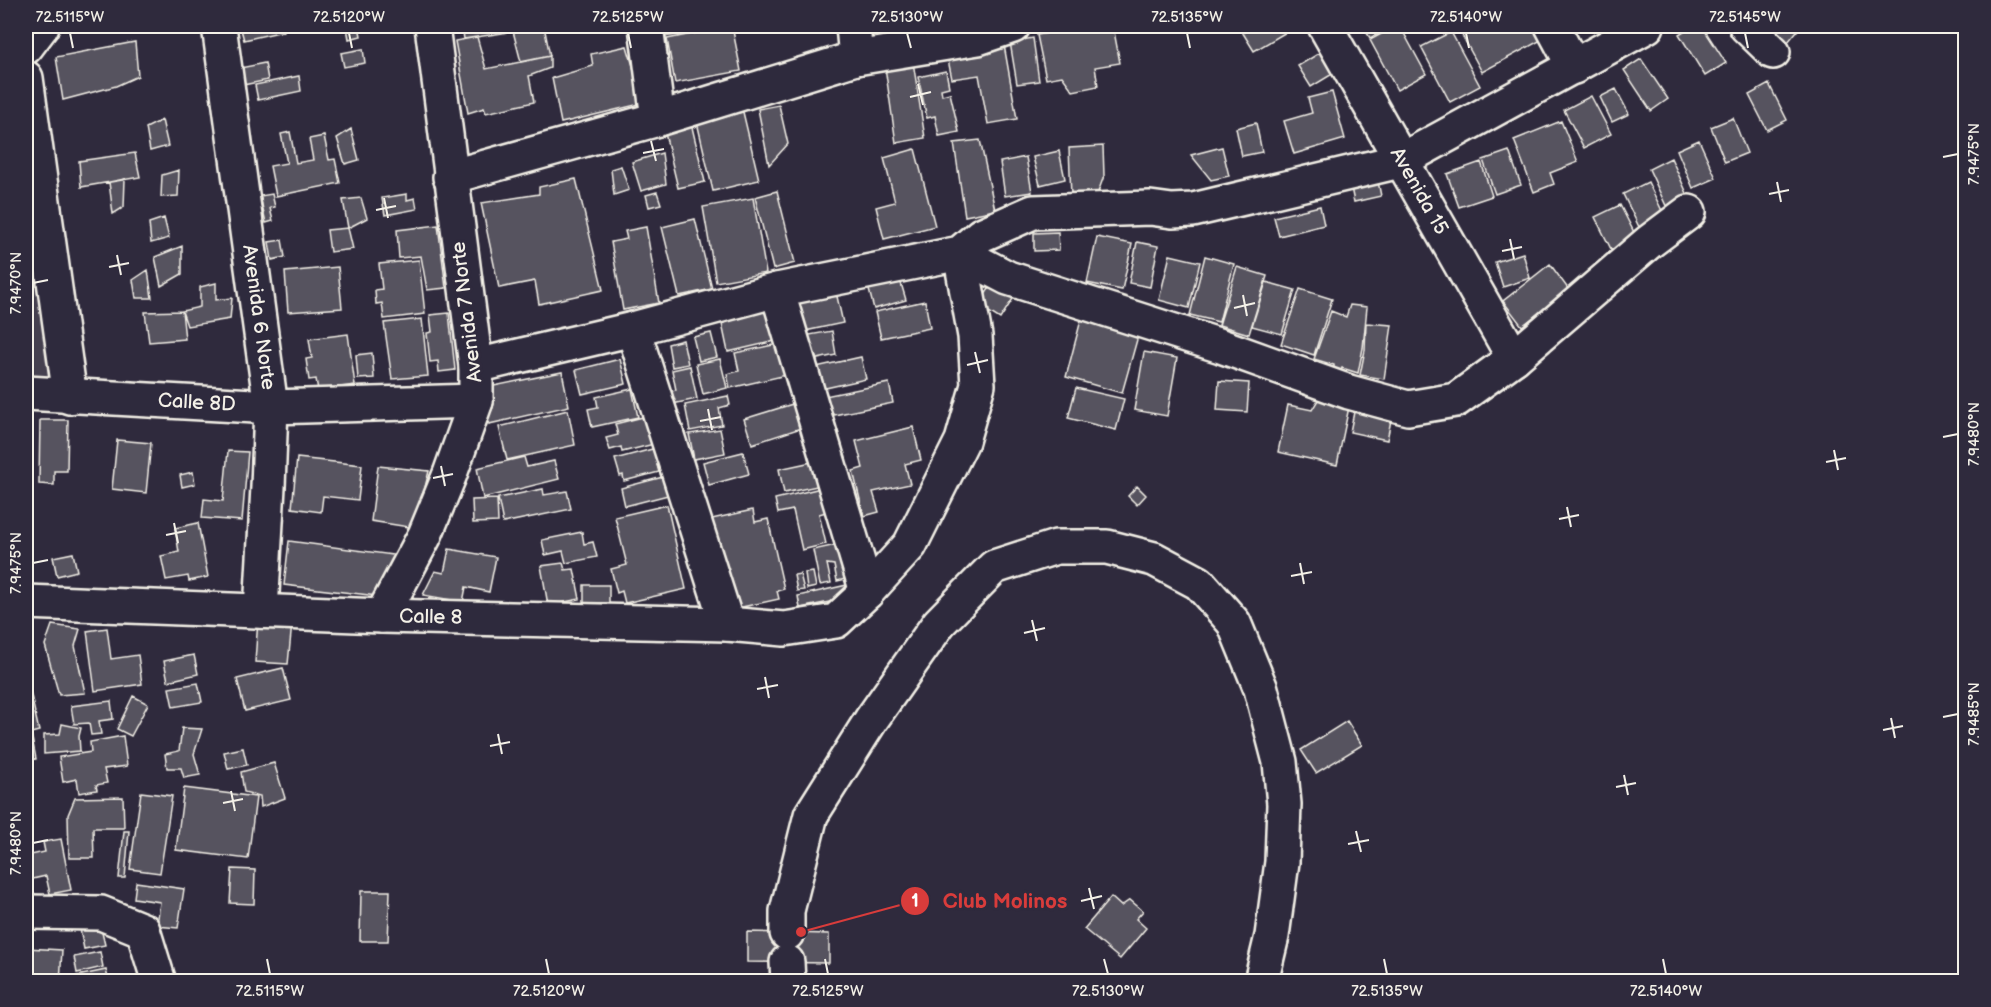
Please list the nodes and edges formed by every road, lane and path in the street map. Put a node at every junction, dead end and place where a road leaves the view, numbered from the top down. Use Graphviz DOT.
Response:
graph roads {
  1 [pos="42,26"];
  2 [pos="219,26"];
  3 [pos="432,26"];
  4 [pos="646,26"];
  5 [pos="853,26"];
  6 [pos="1013,26"];
  7 [pos="1325,26"];
  8 [pos="1552,26"];
  9 [pos="1647,26"];
  10 [pos="1746,26"];
  11 [pos="26,47"];
  12 [pos="1773,52"];
  13 [pos="856,58"];
  14 [pos="1574,67"];
  15 [pos="26,78"];
  16 [pos="658,120"];
  17 [pos="1400,160"];
  18 [pos="450,177"];
  19 [pos="1689,212"];
  20 [pos="960,254"];
  21 [pos="777,290"];
  22 [pos="633,329"];
  23 [pos="1514,358"];
  24 [pos="476,366"];
  25 [pos="26,393"];
  26 [pos="70,397"];
  27 [pos="476,401"];
  28 [pos="271,407"];
  29 [pos="867,592"];
  30 [pos="26,602"];
  31 [pos="261,611"];
  32 [pos="382,616"];
  33 [pos="726,624"];
  34 [pos="26,912"];
  35 [pos="787,959"];
  36 [pos="159,981"];
  37 [pos="1261,981"];
  1 -- 11 [label="street"];
  2 -- 28 [label="street, Avenida 6 Norte"];
  3 -- 18 [label="street, Avenida 7 Norte"];
  4 -- 16 [label="street"];
  5 -- 13 [label="street"];
  6 -- 13 [label="street"];
  7 -- 17 [label="street, Avenida 15"];
  8 -- 14 [label="street"];
  9 -- 14 [label="street"];
  10 -- 12 [label="street"];
  13 -- 16 [label="street"];
  14 -- 17 [label="street"];
  15 -- 26 [label="street"];
  16 -- 18 [label="street"];
  17 -- 20 [label="street"];
  17 -- 23 [label="street, Avenida 15"];
  18 -- 24 [label="street, Avenida 7 Norte"];
  19 -- 23 [label="street"];
  20 -- 21 [label="street"];
  20 -- 23 [label="street"];
  20 -- 29 [label="street"];
  21 -- 22 [label="street"];
  21 -- 29 [label="street"];
  22 -- 24 [label="street"];
  22 -- 33 [label="street"];
  24 -- 27 [label="street, Avenida 7 Norte"];
  25 -- 26 [label="street, Calle 8D"];
  26 -- 28 [label="street, Calle 8D"];
  27 -- 28 [label="street, Calle 8D"];
  27 -- 32 [label="street, Avenida 7 Norte"];
  28 -- 31 [label="street, Avenida 6 Norte"];
  29 -- 33 [label="street, Calle 8"];
  30 -- 31 [label="street, Calle 8"];
  31 -- 32 [label="street, Calle 8"];
  32 -- 33 [label="street, Calle 8"];
  34 -- 36 [label="street"];
  35 -- 37 [label="street"];
}
